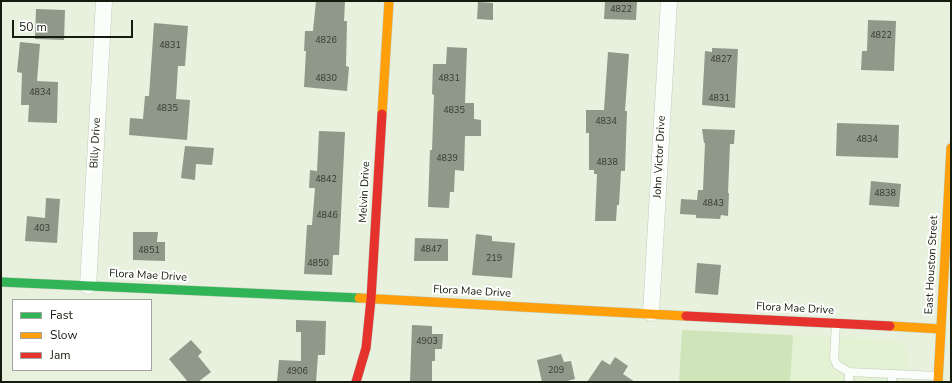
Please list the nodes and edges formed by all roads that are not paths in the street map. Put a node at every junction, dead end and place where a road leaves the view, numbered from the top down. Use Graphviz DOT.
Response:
graph roads {
  1 [pos="104,1"];
  2 [pos="389,1"];
  3 [pos="669,1"];
  4 [pos="951,148"];
  5 [pos="1,282"];
  6 [pos="88,286"];
  7 [pos="371,298"];
  8 [pos="651,314"];
  9 [pos="836,323"];
  10 [pos="941,329"];
  11 [pos="849,372"];
  12 [pos="940,373"];
  13 [pos="892,378"];
  14 [pos="356,382"];
  15 [pos="849,382"];
  1 -- 6 [label="street, Billy Drive"];
  2 -- 7 [label="street, Melvin Drive"];
  3 -- 8 [label="street, John Victor Drive"];
  4 -- 10 [label="street, East Houston Street"];
  5 -- 6 [label="street, Flora Mae Drive"];
  6 -- 7 [label="street, Flora Mae Drive"];
  7 -- 8 [label="street, Flora Mae Drive"];
  7 -- 14 [label="street, Melvin Drive"];
  8 -- 9 [label="street, Flora Mae Drive"];
  9 -- 10 [label="street, Flora Mae Drive"];
  9 -- 11 [label="lane"];
  10 -- 12 [label="street, East Houston Street"];
  11 -- 13 [label="lane"];
  11 -- 15 [label="lane"];
  12 -- 13 [label="lane"];
}
